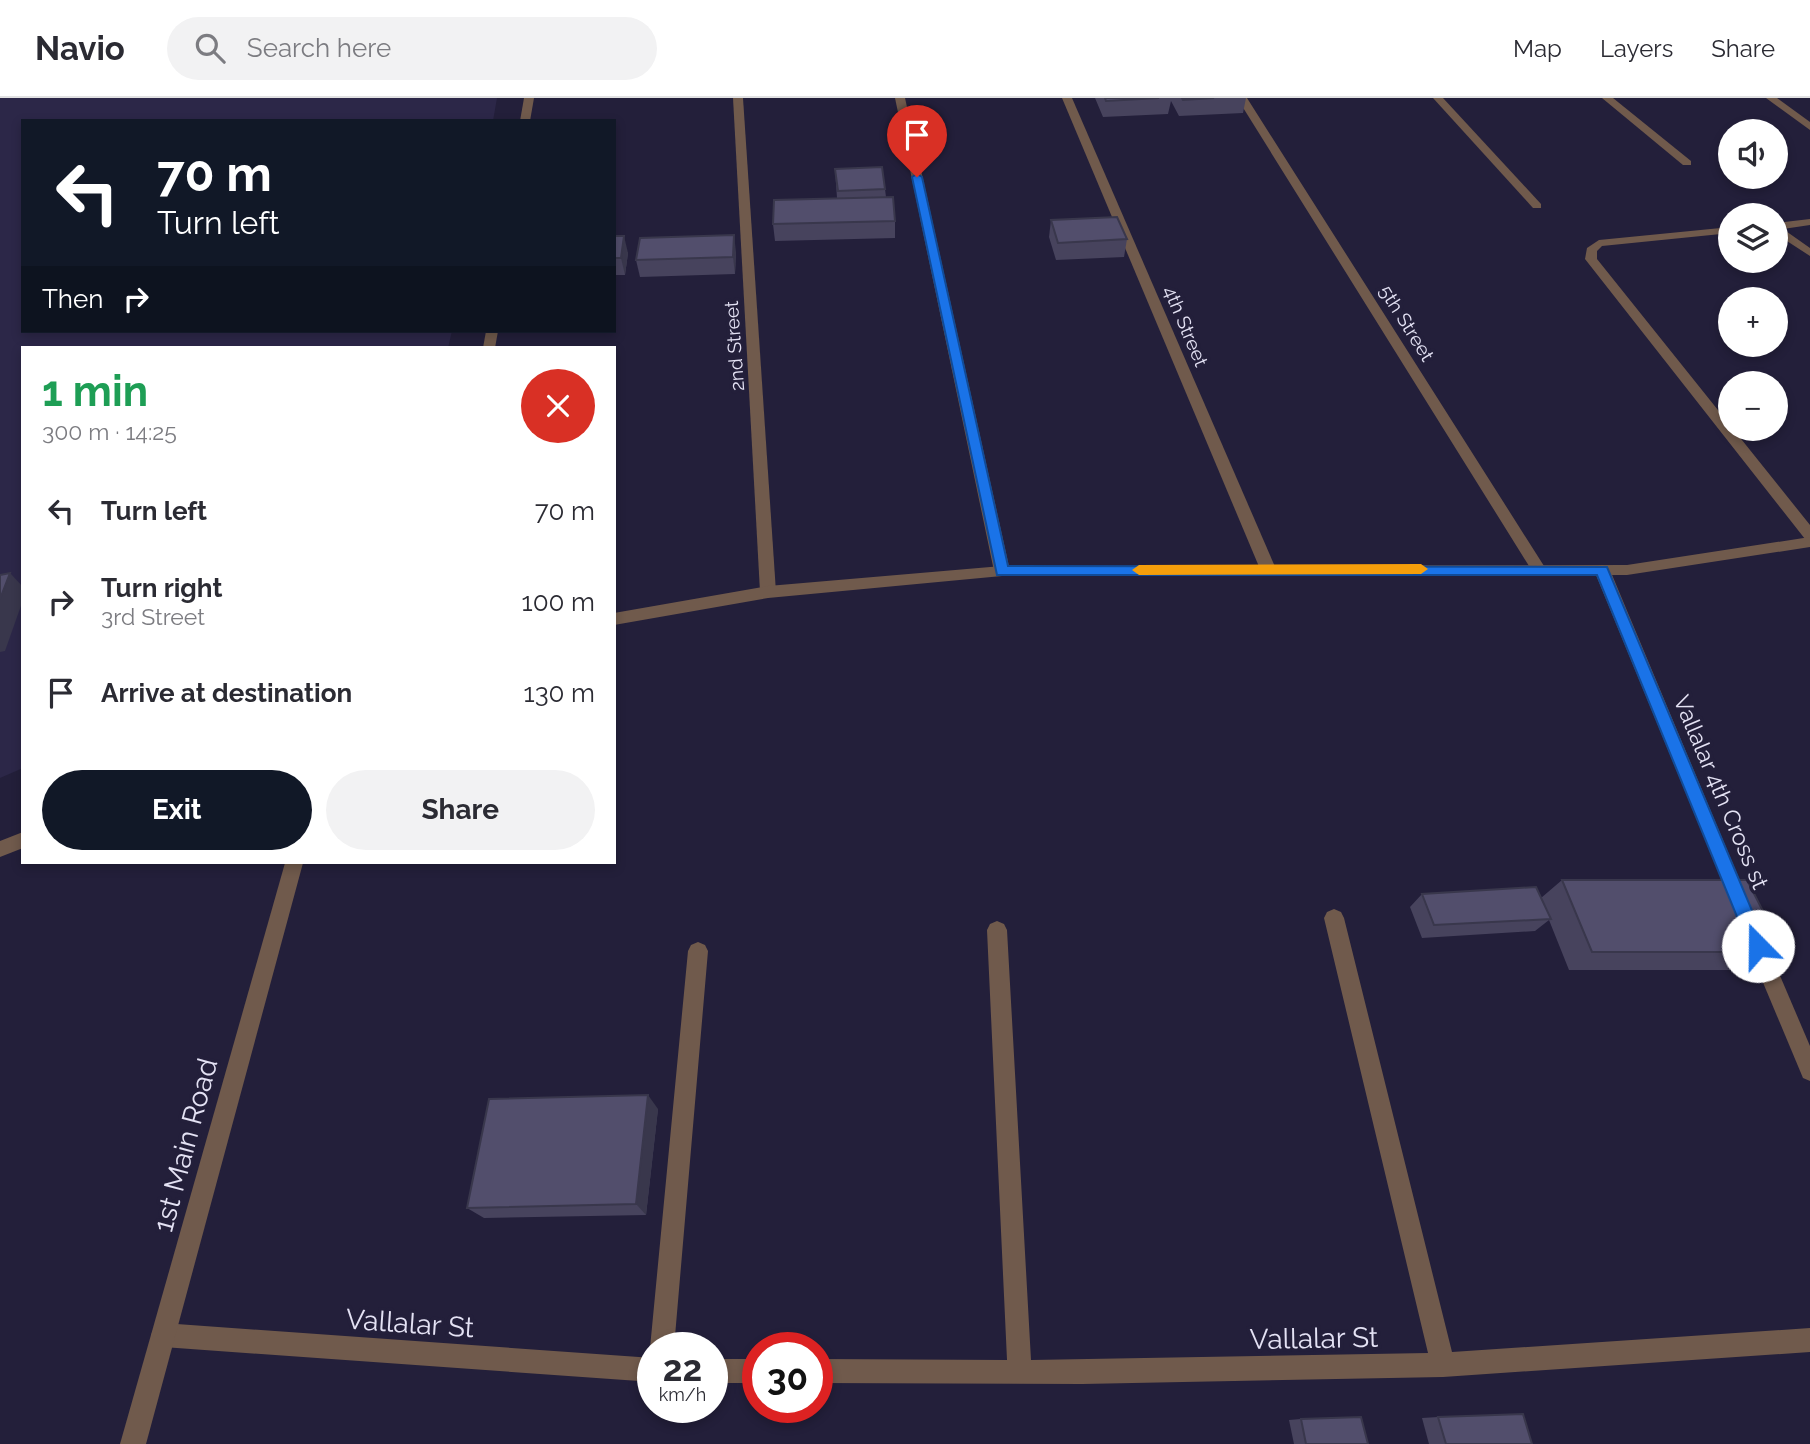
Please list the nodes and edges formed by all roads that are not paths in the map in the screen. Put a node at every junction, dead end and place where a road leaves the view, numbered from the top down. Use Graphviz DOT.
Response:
graph roads {
  1 [pos="529,98"];
  2 [pos="738,98"];
  3 [pos="900,98"];
  4 [pos="1068,98"];
  5 [pos="1242,98"];
  6 [pos="1438,98"];
  7 [pos="1607,98"];
  8 [pos="1771,98"];
  9 [pos="525,119"];
  10 [pos="1810,127"];
  11 [pos="1687,163"];
  12 [pos="1537,206"];
  13 [pos="1810,222"];
  14 [pos="1788,226"];
  15 [pos="1718,231"];
  16 [pos="1788,237"];
  17 [pos="1810,253"];
  18 [pos="1810,535"];
  19 [pos="1810,542"];
  20 [pos="1268,569"];
  21 [pos="1539,569"];
  22 [pos="1602,570"];
  23 [pos="1002,571"];
  24 [pos="768,592"];
  25 [pos="616,620"];
  26 [pos="21,841"];
  27 [pos="0,849"];
  28 [pos="294,864"];
  29 [pos="1334,918"];
  30 [pos="997,930"];
  31 [pos="698,951"];
  32 [pos="1810,1071"];
  33 [pos="663,1332"];
  34 [pos="163,1335"];
  35 [pos="1810,1340"];
  36 [pos="1443,1366"];
  37 [pos="637,1369"];
  38 [pos="833,1371"];
  39 [pos="1020,1372"];
  40 [pos="133,1444"];
  1 -- 9 [label="street"];
  2 -- 24 [label="street, 2nd Street"];
  3 -- 23 [label="street"];
  4 -- 20 [label="street, 4th Street"];
  5 -- 21 [label="street, 5th Street"];
  6 -- 12 [label="street"];
  7 -- 11 [label="street"];
  8 -- 10 [label="street"];
  13 -- 14 [label="street"];
  15 -- 18 [label="street"];
  16 -- 17 [label="street"];
  19 -- 22 [label="street"];
  20 -- 21 [label="street"];
  20 -- 23 [label="street"];
  21 -- 22 [label="street"];
  22 -- 32 [label="street, Vallalar 4th Cross st"];
  23 -- 24 [label="street"];
  24 -- 25 [label="street"];
  26 -- 27 [label="street"];
  28 -- 34 [label="street, 1st Main Road"];
  29 -- 36 [label="street"];
  30 -- 39 [label="street"];
  31 -- 33 [label="street"];
  34 -- 37 [label="street, Vallalar St"];
  34 -- 40 [label="street, 1st Main Road"];
  35 -- 36 [label="street, Vallalar St"];
  36 -- 39 [label="street, Vallalar St"];
  38 -- 39 [label="street, Vallalar St"];
}
